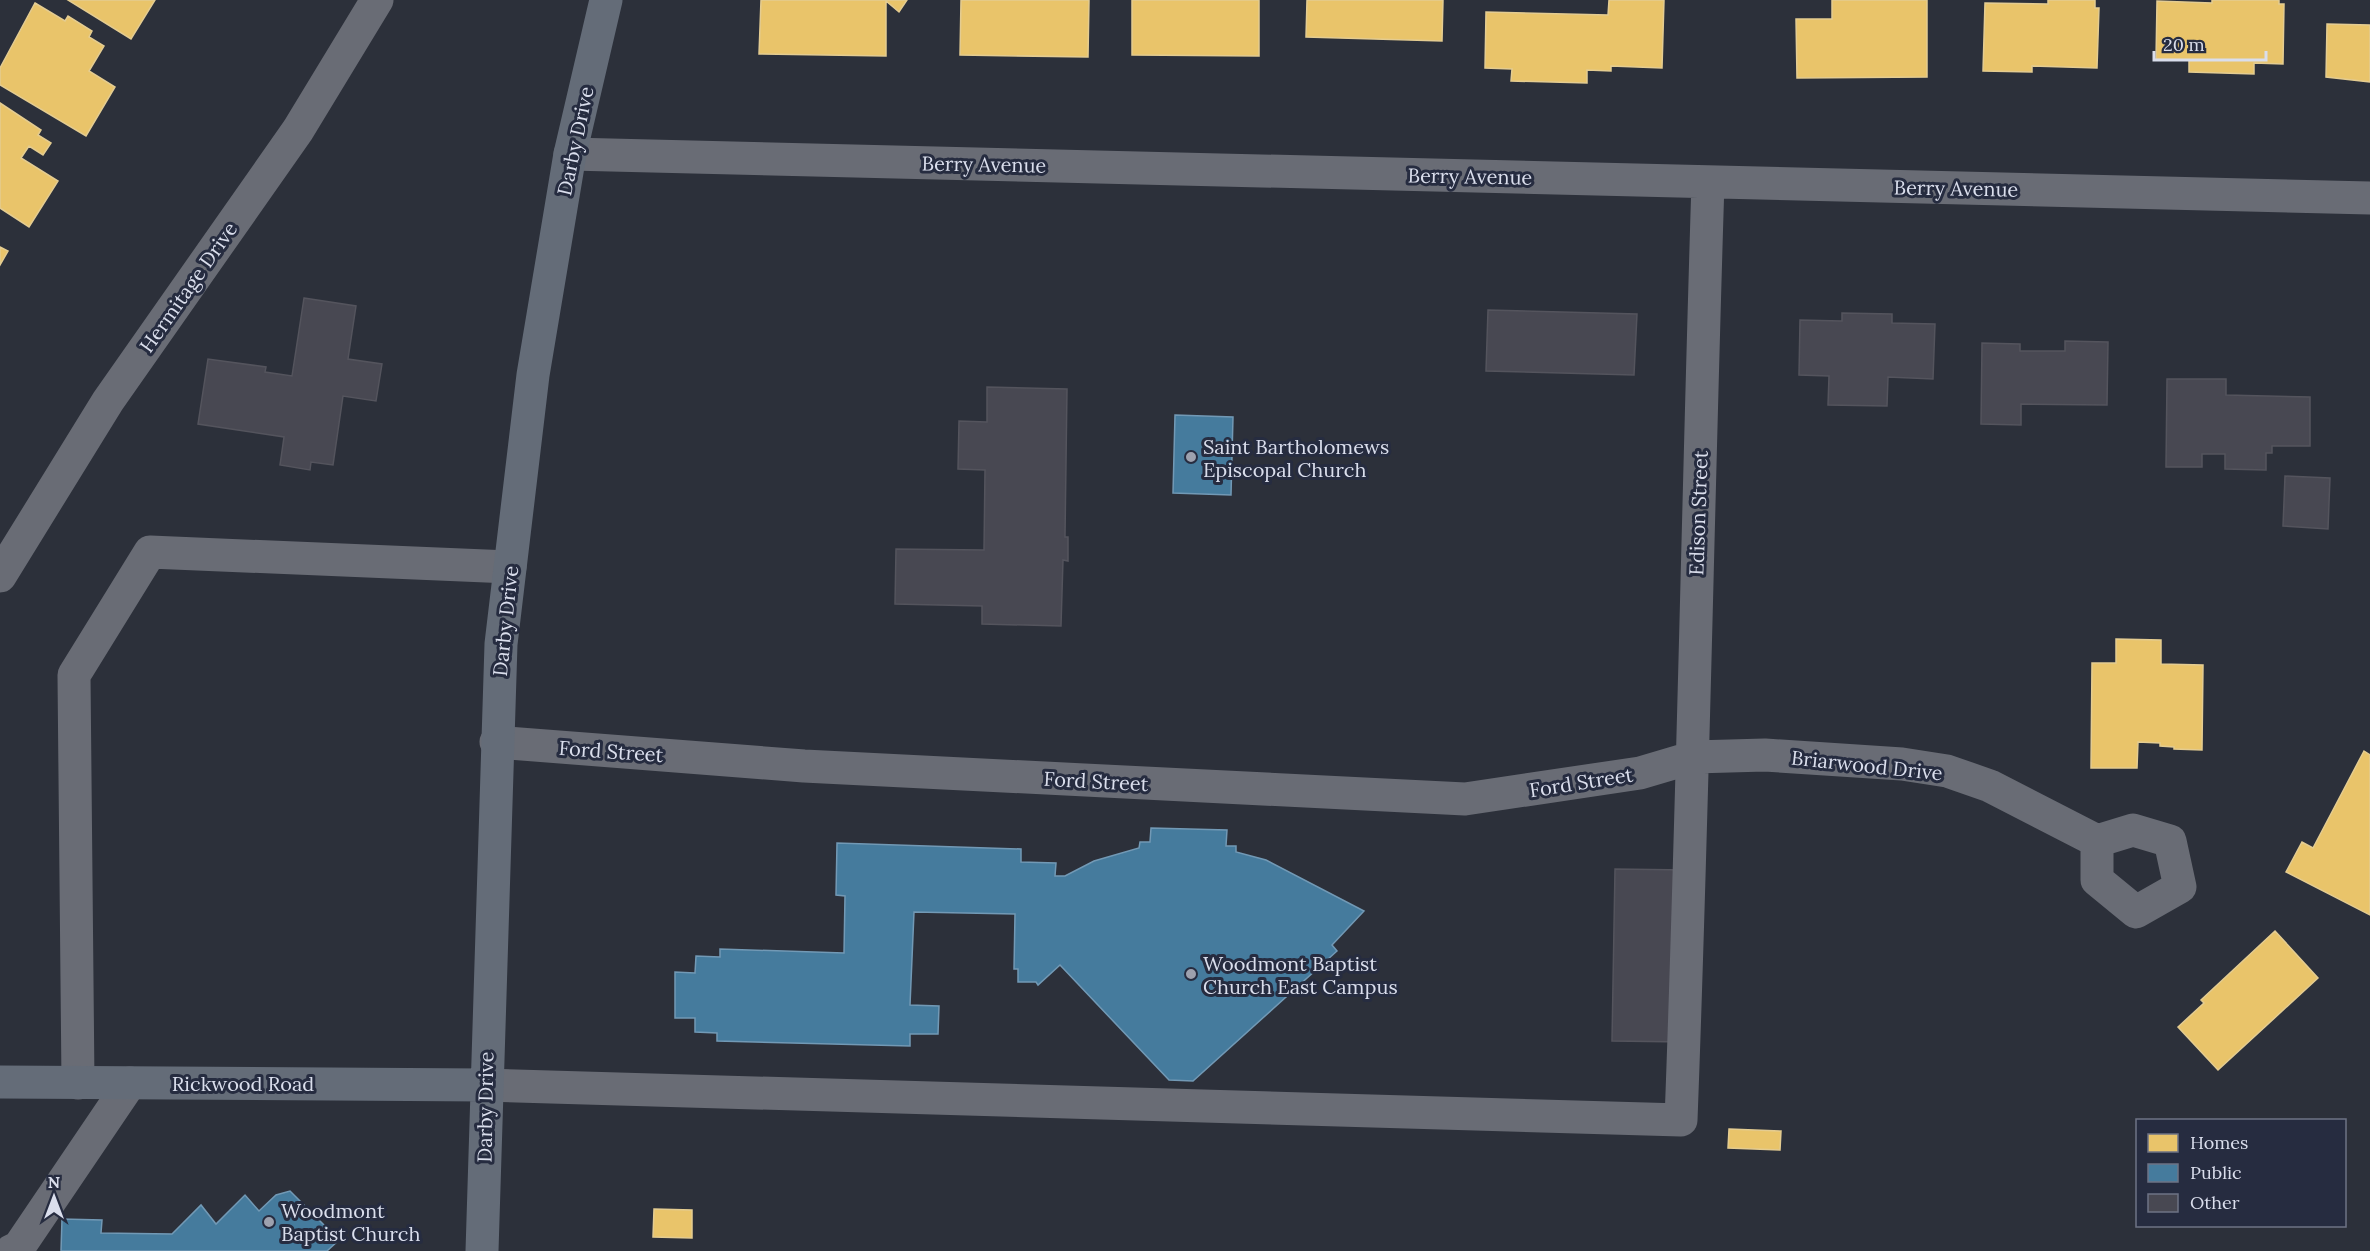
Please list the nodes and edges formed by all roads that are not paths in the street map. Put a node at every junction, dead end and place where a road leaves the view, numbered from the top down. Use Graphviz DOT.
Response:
graph roads {
  1 [pos="377,0"];
  2 [pos="606,0"];
  3 [pos="570,154"];
  4 [pos="1708,182"];
  5 [pos="2370,198"];
  6 [pos="510,567"];
  7 [pos="0,576"];
  8 [pos="496,742"];
  9 [pos="1694,757"];
  10 [pos="2097,842"];
  11 [pos="0,1082"];
  12 [pos="78,1083"];
  13 [pos="130,1083"];
  14 [pos="485,1085"];
  15 [pos="11,1251"];
  16 [pos="482,1251"];
  1 -- 7 [label="street, Hermitage Drive"];
  2 -- 3 [label="main road, Darby Drive"];
  3 -- 4 [label="street, Berry Avenue"];
  3 -- 6 [label="main road, Darby Drive"];
  4 -- 5 [label="street, Berry Avenue"];
  4 -- 9 [label="street, Edison Street"];
  6 -- 8 [label="main road, Darby Drive"];
  6 -- 12 [label="street"];
  8 -- 9 [label="street, Ford Street"];
  8 -- 14 [label="main road, Darby Drive"];
  9 -- 10 [label="street, Briarwood Drive"];
  9 -- 14 [label="street, Edison Street"];
  11 -- 12 [label="main road, Rickwood Road"];
  12 -- 13 [label="main road, Rickwood Road"];
  13 -- 14 [label="main road, Rickwood Road"];
  13 -- 15 [label="street"];
  14 -- 16 [label="main road, Darby Drive"];
}
